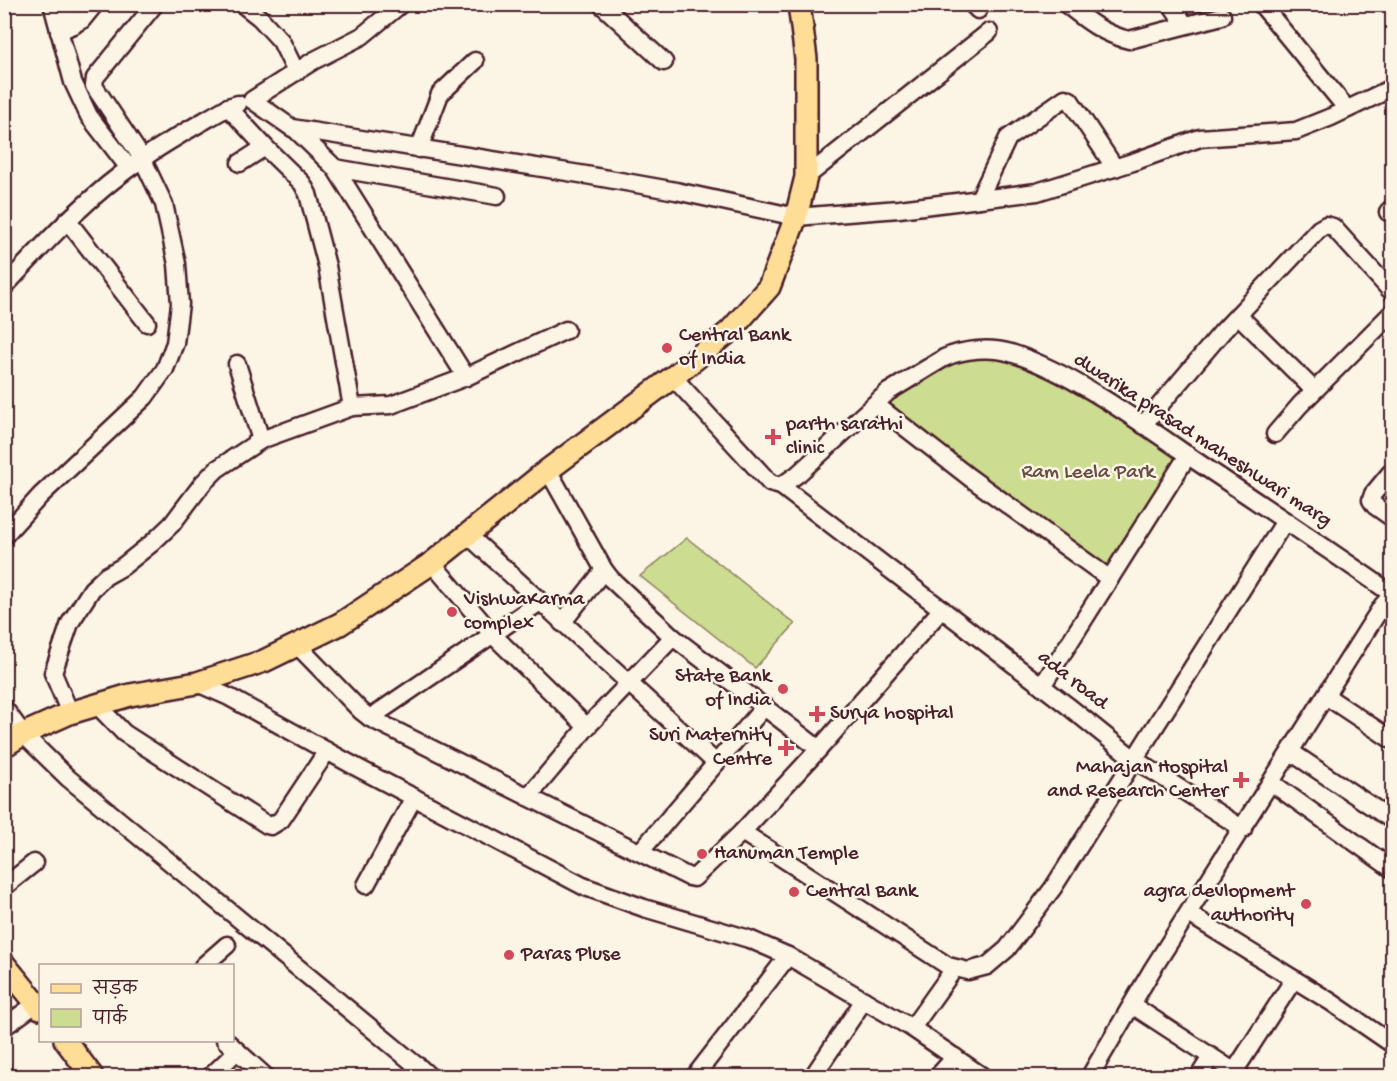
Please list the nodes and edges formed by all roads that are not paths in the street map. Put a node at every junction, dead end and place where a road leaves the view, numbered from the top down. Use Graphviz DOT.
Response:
graph roads {
  1 [pos="52,4"];
  2 [pos="66,4"];
  3 [pos="94,4"];
  4 [pos="155,4"];
  5 [pos="242,4"];
  6 [pos="401,4"];
  7 [pos="601,4"];
  8 [pos="799,4"];
  9 [pos="1066,4"];
  10 [pos="1171,4"];
  11 [pos="1261,4"];
  12 [pos="1222,16"];
  13 [pos="74,25"];
  14 [pos="1185,25"];
  15 [pos="59,32"];
  16 [pos="989,32"];
  17 [pos="475,61"];
  18 [pos="664,62"];
  19 [pos="296,72"];
  20 [pos="1392,88"];
  21 [pos="252,100"];
  22 [pos="228,106"];
  23 [pos="1347,109"];
  24 [pos="292,128"];
  25 [pos="266,147"];
  26 [pos="419,149"];
  27 [pos="135,163"];
  28 [pos="240,163"];
  29 [pos="335,168"];
  30 [pos="1115,168"];
  31 [pos="806,177"];
  32 [pos="497,196"];
  33 [pos="979,199"];
  34 [pos="796,216"];
  35 [pos="67,220"];
  36 [pos="4,287"];
  37 [pos="1392,292"];
  38 [pos="1392,313"];
  39 [pos="1238,315"];
  40 [pos="147,323"];
  41 [pos="566,330"];
  42 [pos="237,364"];
  43 [pos="466,377"];
  44 [pos="673,377"];
  45 [pos="1314,390"];
  46 [pos="875,404"];
  47 [pos="352,407"];
  48 [pos="1143,424"];
  49 [pos="1275,434"];
  50 [pos="261,440"];
  51 [pos="1188,455"];
  52 [pos="548,470"];
  53 [pos="1392,471"];
  54 [pos="781,486"];
  55 [pos="1392,518"];
  56 [pos="1285,521"];
  57 [pos="468,535"];
  58 [pos="4,536"];
  59 [pos="432,563"];
  60 [pos="604,570"];
  61 [pos="1110,579"];
  62 [pos="1390,589"];
  63 [pos="540,602"];
  64 [pos="942,609"];
  65 [pos="562,623"];
  66 [pos="493,635"];
  67 [pos="673,637"];
  68 [pos="297,645"];
  69 [pos="628,682"];
  70 [pos="197,683"];
  71 [pos="1042,686"];
  72 [pos="1326,696"];
  73 [pos="97,705"];
  74 [pos="765,706"];
  75 [pos="4,708"];
  76 [pos="70,713"];
  77 [pos="370,718"];
  78 [pos="587,727"];
  79 [pos="23,735"];
  80 [pos="1392,740"];
  81 [pos="4,746"];
  82 [pos="819,749"];
  83 [pos="327,751"];
  84 [pos="1291,752"];
  85 [pos="1134,759"];
  86 [pos="716,763"];
  87 [pos="1272,783"];
  88 [pos="414,797"];
  89 [pos="528,797"];
  90 [pos="1392,820"];
  91 [pos="1243,829"];
  92 [pos="742,832"];
  93 [pos="640,852"];
  94 [pos="34,863"];
  95 [pos="1392,869"];
  96 [pos="366,885"];
  97 [pos="4,887"];
  98 [pos="1189,914"];
  99 [pos="227,945"];
  100 [pos="788,956"];
  101 [pos="4,964"];
  102 [pos="205,964"];
  103 [pos="954,969"];
  104 [pos="1294,979"];
  105 [pos="864,1000"];
  106 [pos="1132,1005"];
  107 [pos="39,1006"];
  108 [pos="4,1026"];
  109 [pos="912,1028"];
  110 [pos="1390,1038"];
  111 [pos="66,1042"];
  112 [pos="231,1046"];
  113 [pos="955,1057"];
  114 [pos="1212,1057"];
  115 [pos="417,1072"];
  116 [pos="1238,1074"];
  117 [pos="92,1077"];
  118 [pos="211,1077"];
  119 [pos="265,1077"];
  120 [pos="695,1077"];
  121 [pos="813,1077"];
  122 [pos="938,1077"];
  123 [pos="982,1077"];
  124 [pos="1090,1077"];
  125 [pos="1199,1077"];
  1 -- 15 [label="street"];
  2 -- 13 [label="street"];
  3 -- 13 [label="street"];
  4 -- 27 [label="street"];
  5 -- 19 [label="street"];
  6 -- 19 [label="street"];
  7 -- 18 [label="street"];
  8 -- 31 [label="main road"];
  9 -- 14 [label="street"];
  10 -- 14 [label="street"];
  11 -- 23 [label="street"];
  12 -- 14 [label="street"];
  13 -- 15 [label="street"];
  15 -- 27 [label="street"];
  16 -- 31 [label="street"];
  17 -- 26 [label="street"];
  19 -- 21 [label="street"];
  20 -- 23 [label="street"];
  21 -- 22 [label="street"];
  21 -- 24 [label="street"];
  22 -- 25 [label="street"];
  22 -- 27 [label="street"];
  23 -- 30 [label="street"];
  24 -- 26 [label="street"];
  24 -- 29 [label="street"];
  25 -- 28 [label="street"];
  25 -- 47 [label="street"];
  26 -- 34 [label="street"];
  27 -- 35 [label="street"];
  27 -- 58 [label="street"];
  29 -- 32 [label="street"];
  29 -- 43 [label="street"];
  30 -- 33 [label="street"];
  30 -- 33 [label="street"];
  31 -- 34 [label="main road"];
  33 -- 34 [label="street"];
  34 -- 44 [label="main road"];
  35 -- 36 [label="street"];
  35 -- 40 [label="street"];
  37 -- 39 [label="street"];
  38 -- 45 [label="street"];
  39 -- 45 [label="street"];
  39 -- 48 [label="street"];
  41 -- 43 [label="street"];
  42 -- 50 [label="street"];
  43 -- 47 [label="street"];
  44 -- 52 [label="main road"];
  44 -- 54 [label="street, ada road"];
  45 -- 49 [label="street"];
  46 -- 48 [label="street, dwarika prasad maheshwari marg"];
  46 -- 54 [label="street, dwarika prasad maheshwari marg"];
  46 -- 61 [label="street"];
  47 -- 50 [label="street"];
  48 -- 51 [label="street, dwarika prasad maheshwari marg"];
  50 -- 76 [label="street"];
  51 -- 56 [label="street, dwarika prasad maheshwari marg"];
  51 -- 61 [label="street"];
  52 -- 57 [label="main road"];
  52 -- 60 [label="street"];
  53 -- 55 [label="street"];
  54 -- 64 [label="street, ada road"];
  56 -- 62 [label="street, dwarika prasad maheshwari marg"];
  56 -- 85 [label="street"];
  57 -- 59 [label="main road"];
  57 -- 63 [label="street"];
  59 -- 66 [label="street"];
  59 -- 68 [label="main road"];
  60 -- 65 [label="street"];
  60 -- 67 [label="street"];
  61 -- 71 [label="street"];
  62 -- 72 [label="street"];
  63 -- 65 [label="street"];
  63 -- 66 [label="street"];
  64 -- 71 [label="street, ada road"];
  64 -- 82 [label="street"];
  65 -- 69 [label="street"];
  66 -- 77 [label="street"];
  66 -- 78 [label="street"];
  67 -- 69 [label="street"];
  67 -- 74 [label="street"];
  68 -- 70 [label="main road"];
  68 -- 77 [label="street"];
  69 -- 78 [label="street"];
  69 -- 86 [label="street"];
  70 -- 73 [label="main road"];
  70 -- 83 [label="street"];
  71 -- 85 [label="street, ada road"];
  72 -- 80 [label="street"];
  72 -- 84 [label="street"];
  73 -- 76 [label="main road"];
  73 -- 83 [label="street"];
  74 -- 82 [label="street"];
  74 -- 86 [label="street"];
  75 -- 79 [label="street"];
  76 -- 79 [label="main road"];
  77 -- 89 [label="street"];
  78 -- 89 [label="street"];
  79 -- 81 [label="main road"];
  79 -- 115 [label="street"];
  82 -- 92 [label="street"];
  83 -- 88 [label="street"];
  84 -- 87 [label="street"];
  84 -- 90 [label="street"];
  85 -- 91 [label="street, ada road"];
  85 -- 103 [label="street"];
  86 -- 93 [label="street"];
  87 -- 91 [label="street"];
  87 -- 95 [label="street"];
  88 -- 96 [label="street"];
  88 -- 100 [label="street"];
  89 -- 93 [label="street"];
  91 -- 98 [label="street"];
  92 -- 93 [label="street"];
  92 -- 103 [label="street"];
  94 -- 97 [label="street"];
  98 -- 104 [label="street"];
  98 -- 106 [label="street"];
  99 -- 102 [label="street"];
  100 -- 105 [label="street"];
  100 -- 120 [label="street"];
  101 -- 107 [label="main road"];
  103 -- 109 [label="street"];
  104 -- 110 [label="street"];
  104 -- 116 [label="street"];
  105 -- 109 [label="street"];
  105 -- 121 [label="street"];
  106 -- 114 [label="street"];
  106 -- 124 [label="street"];
  107 -- 108 [label="street"];
  109 -- 113 [label="street"];
  111 -- 117 [label="main road"];
  112 -- 118 [label="street"];
  112 -- 119 [label="street"];
  113 -- 122 [label="street"];
  113 -- 123 [label="street"];
  114 -- 116 [label="street"];
  114 -- 125 [label="street"];
}
